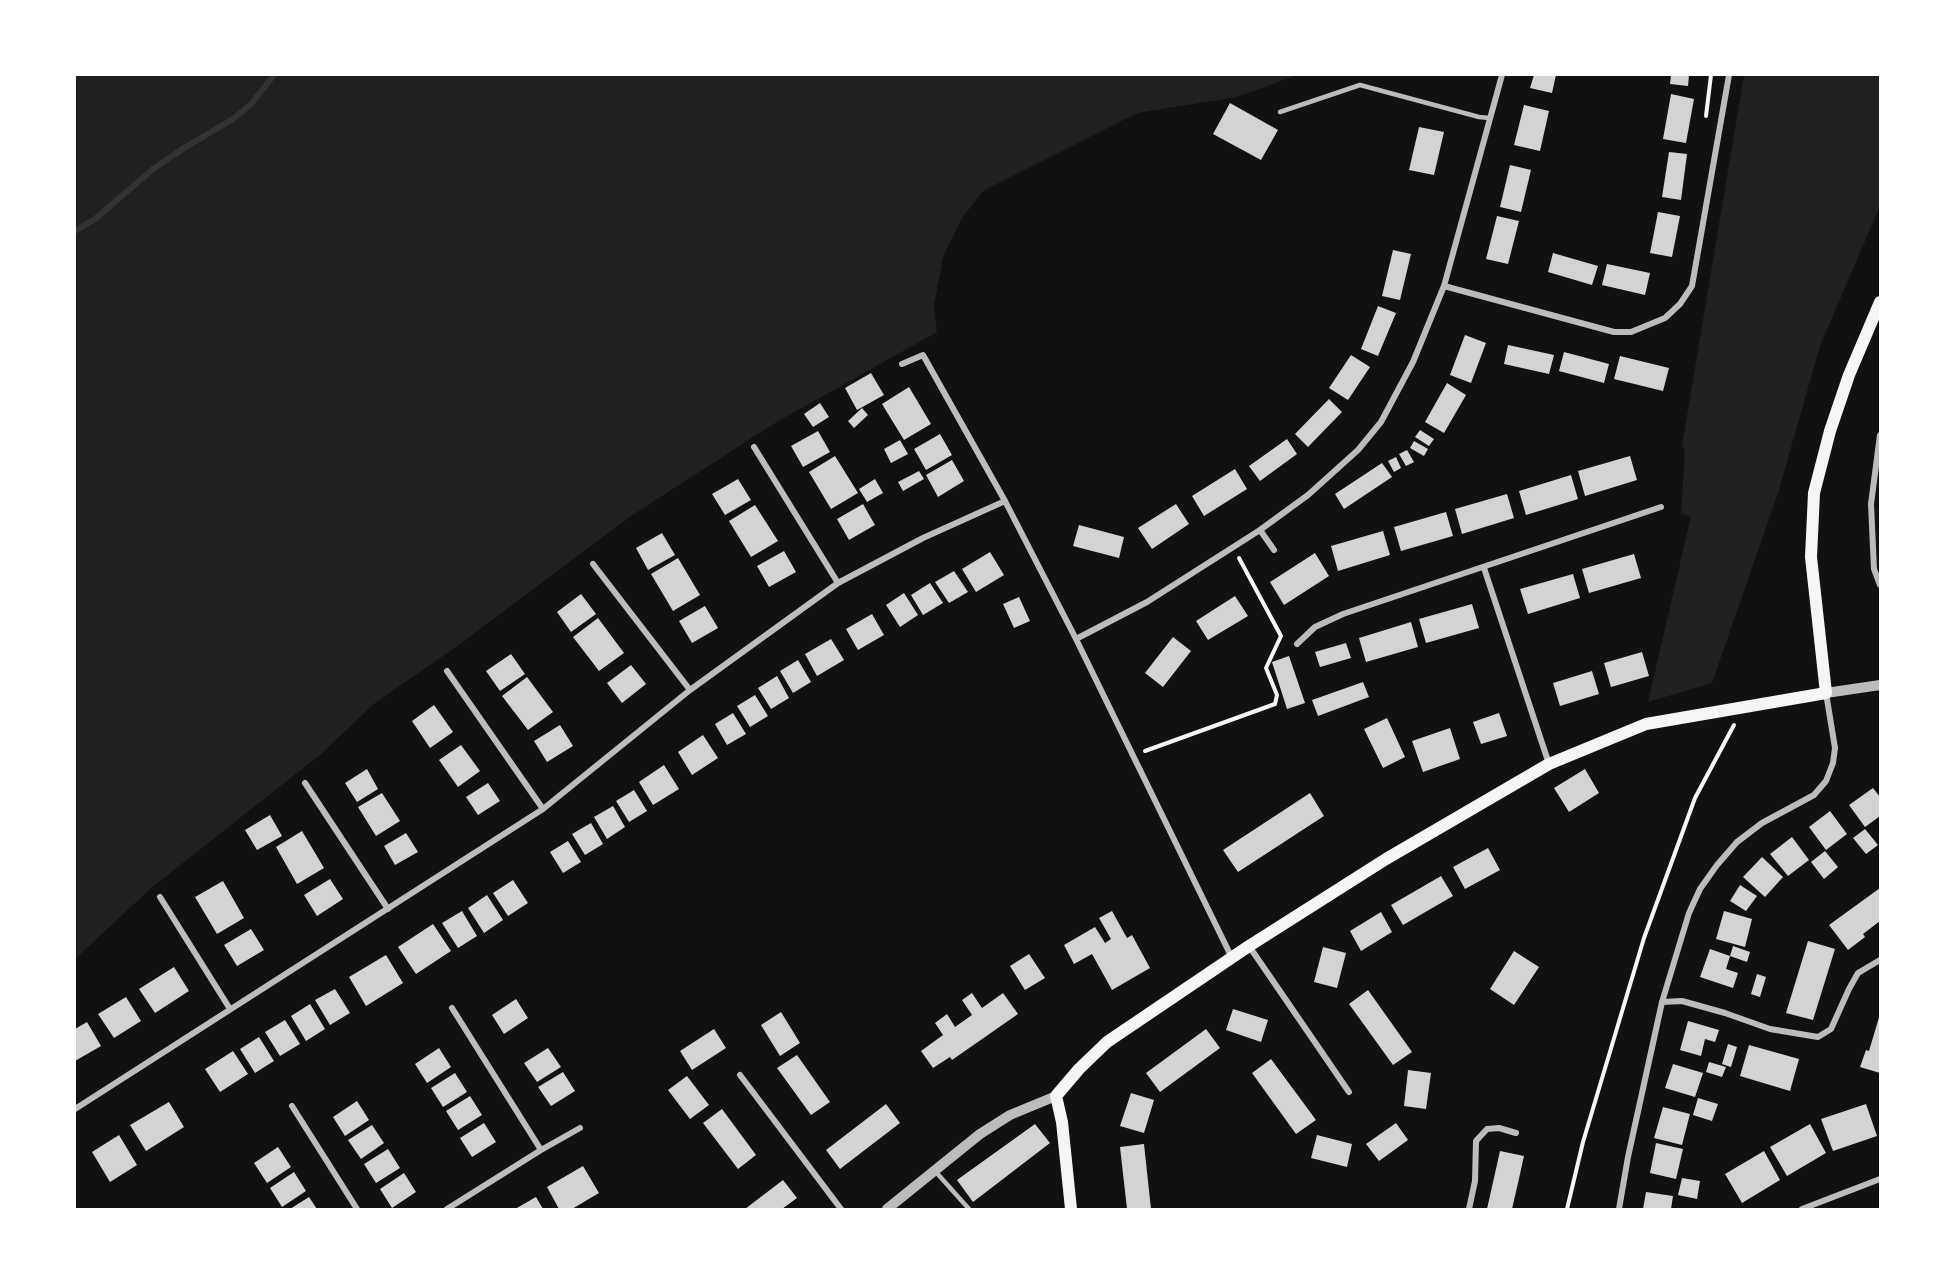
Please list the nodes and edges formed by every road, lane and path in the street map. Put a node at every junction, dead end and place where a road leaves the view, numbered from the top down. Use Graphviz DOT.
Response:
graph roads {
  1 [pos="1502,75"];
  2 [pos="1729,75"];
  3 [pos="1280,112"];
  4 [pos="1490,118"];
  5 [pos="1444,286"];
  6 [pos="1880,302"];
  7 [pos="902,364"];
  8 [pos="1880,435"];
  9 [pos="754,447"];
  10 [pos="1005,501"];
  11 [pos="1661,507"];
  12 [pos="1260,530"];
  13 [pos="1233,546"];
  14 [pos="1274,550"];
  15 [pos="593,564"];
  16 [pos="1484,568"];
  17 [pos="838,583"];
  18 [pos="1880,585"];
  19 [pos="1076,639"];
  20 [pos="1297,644"];
  21 [pos="447,670"];
  22 [pos="1880,685"];
  23 [pos="690,690"];
  24 [pos="1826,693"];
  25 [pos="1743,708"];
  26 [pos="1133,756"];
  27 [pos="1549,764"];
  28 [pos="305,783"];
  29 [pos="543,809"];
  30 [pos="160,897"];
  31 [pos="388,909"];
  32 [pos="1249,946"];
  33 [pos="1232,958"];
  34 [pos="1880,960"];
  35 [pos="1662,1002"];
  36 [pos="452,1008"];
  37 [pos="230,1009"];
  38 [pos="740,1075"];
  39 [pos="1349,1092"];
  40 [pos="1056,1096"];
  41 [pos="292,1106"];
  42 [pos="75,1110"];
  43 [pos="580,1128"];
  44 [pos="1516,1133"];
  45 [pos="541,1150"];
  46 [pos="935,1170"];
  47 [pos="1880,1179"];
  48 [pos="357,1209"];
  49 [pos="447,1209"];
  50 [pos="841,1209"];
  51 [pos="887,1209"];
  52 [pos="969,1209"];
  53 [pos="1071,1209"];
  54 [pos="1468,1209"];
  55 [pos="1567,1209"];
  56 [pos="1619,1209"];
  57 [pos="1802,1209"];
  1 -- 4 [label="street"];
  2 -- 5 [label="street"];
  3 -- 4 [label="lane"];
  4 -- 5 [label="street"];
  5 -- 12 [label="street"];
  6 -- 24 [label="main road"];
  7 -- 10 [label="street"];
  8 -- 18 [label="street"];
  9 -- 17 [label="street"];
  10 -- 17 [label="street"];
  10 -- 19 [label="street"];
  11 -- 16 [label="street"];
  12 -- 13 [label="street"];
  12 -- 14 [label="street"];
  13 -- 19 [label="street"];
  13 -- 26 [label="path"];
  15 -- 23 [label="street"];
  16 -- 20 [label="street"];
  16 -- 27 [label="street"];
  17 -- 23 [label="street"];
  19 -- 26 [label="street"];
  21 -- 29 [label="street"];
  22 -- 24 [label="street"];
  23 -- 29 [label="street"];
  24 -- 25 [label="main road"];
  24 -- 35 [label="street"];
  25 -- 27 [label="main road"];
  25 -- 55 [label="path"];
  26 -- 33 [label="street"];
  27 -- 32 [label="main road"];
  28 -- 31 [label="street"];
  29 -- 31 [label="street"];
  30 -- 37 [label="street"];
  31 -- 37 [label="street"];
  32 -- 33 [label="main road"];
  32 -- 39 [label="street"];
  33 -- 40 [label="main road"];
  34 -- 35 [label="street"];
  35 -- 56 [label="street"];
  36 -- 45 [label="street"];
  37 -- 42 [label="street"];
  38 -- 50 [label="street"];
  40 -- 46 [label="street"];
  40 -- 53 [label="main road"];
  41 -- 48 [label="street"];
  43 -- 45 [label="street"];
  44 -- 54 [label="street"];
  45 -- 49 [label="street"];
  46 -- 51 [label="street"];
  46 -- 52 [label="lane"];
  47 -- 57 [label="street"];
}
